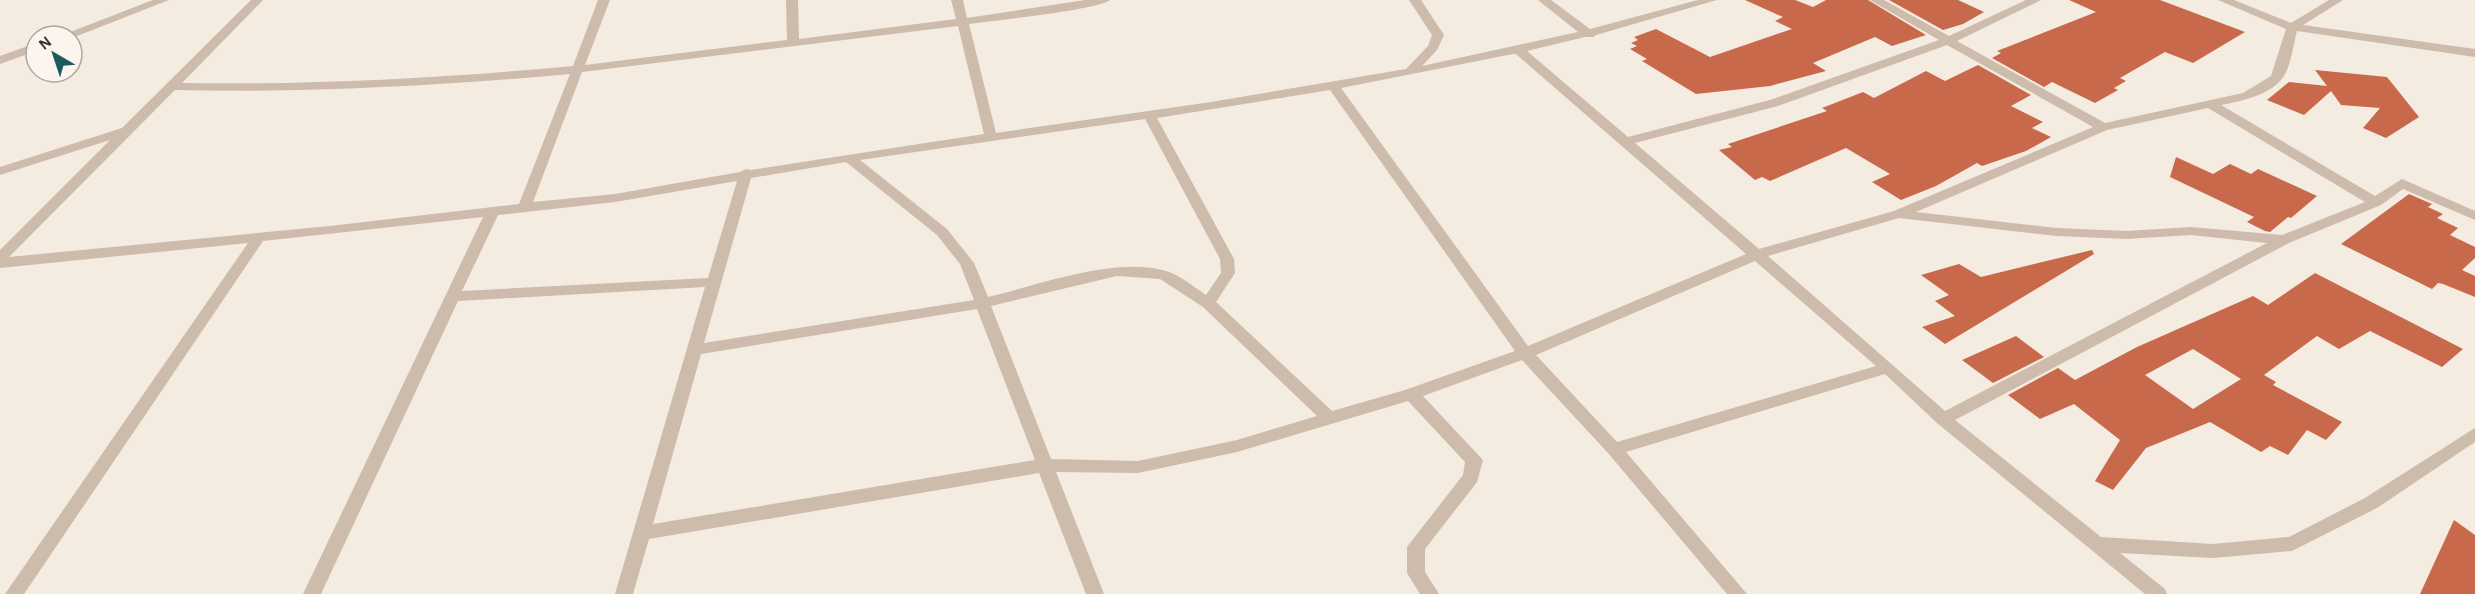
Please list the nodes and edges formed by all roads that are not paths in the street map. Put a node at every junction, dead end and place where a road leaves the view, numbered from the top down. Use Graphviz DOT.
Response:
graph roads {
  1 [pos="127,0"];
  2 [pos="163,0"];
  3 [pos="257,0"];
  4 [pos="604,0"];
  5 [pos="792,0"];
  6 [pos="957,0"];
  7 [pos="1104,0"];
  8 [pos="1415,0"];
  9 [pos="1544,0"];
  10 [pos="1711,0"];
  11 [pos="1876,0"];
  12 [pos="2035,0"];
  13 [pos="2224,0"];
  14 [pos="2337,0"];
  15 [pos="147,6"];
  16 [pos="962,20"];
  17 [pos="2292,27"];
  18 [pos="84,29"];
  19 [pos="1590,35"];
  20 [pos="1947,41"];
  21 [pos="793,43"];
  22 [pos="24,51"];
  23 [pos="1520,51"];
  24 [pos="2475,53"];
  25 [pos="0,60"];
  26 [pos="577,69"];
  27 [pos="1411,71"];
  28 [pos="171,86"];
  29 [pos="1335,88"];
  30 [pos="2210,104"];
  31 [pos="1150,117"];
  32 [pos="2103,127"];
  33 [pos="126,131"];
  34 [pos="991,138"];
  35 [pos="1626,142"];
  36 [pos="849,158"];
  37 [pos="0,171"];
  38 [pos="746,173"];
  39 [pos="2376,202"];
  40 [pos="524,207"];
  41 [pos="492,212"];
  42 [pos="1899,214"];
  43 [pos="2475,216"];
  44 [pos="259,237"];
  45 [pos="2284,240"];
  46 [pos="1756,255"];
  47 [pos="0,258"];
  48 [pos="0,263"];
  49 [pos="715,282"];
  50 [pos="453,296"];
  51 [pos="984,303"];
  52 [pos="1208,303"];
  53 [pos="695,350"];
  54 [pos="1525,353"];
  55 [pos="1888,368"];
  56 [pos="1411,394"];
  57 [pos="1328,417"];
  58 [pos="1943,419"];
  59 [pos="2475,434"];
  60 [pos="1614,449"];
  61 [pos="1046,465"];
  62 [pos="643,533"];
  63 [pos="2096,544"];
  64 [pos="14,594"];
  65 [pos="312,594"];
  66 [pos="624,594"];
  67 [pos="1095,594"];
  68 [pos="1430,594"];
  69 [pos="1738,594"];
  70 [pos="2158,594"];
  1 -- 15 [label="street"];
  2 -- 15 [label="street"];
  3 -- 28 [label="street"];
  4 -- 26 [label="street"];
  5 -- 21 [label="street"];
  6 -- 16 [label="street"];
  7 -- 16 [label="street"];
  8 -- 27 [label="street"];
  9 -- 19 [label="street"];
  10 -- 19 [label="street"];
  11 -- 20 [label="street"];
  12 -- 20 [label="street"];
  13 -- 17 [label="street"];
  14 -- 17 [label="street"];
  15 -- 18 [label="street"];
  16 -- 21 [label="street"];
  16 -- 34 [label="street"];
  17 -- 24 [label="street"];
  17 -- 30 [label="street"];
  19 -- 23 [label="street"];
  20 -- 32 [label="street"];
  20 -- 35 [label="street"];
  21 -- 26 [label="street"];
  22 -- 25 [label="street"];
  23 -- 27 [label="street"];
  23 -- 35 [label="street"];
  26 -- 28 [label="street"];
  26 -- 40 [label="street"];
  27 -- 29 [label="street"];
  28 -- 33 [label="street"];
  29 -- 31 [label="street"];
  29 -- 54 [label="street"];
  30 -- 32 [label="street"];
  30 -- 39 [label="street"];
  31 -- 34 [label="street"];
  31 -- 52 [label="street"];
  32 -- 42 [label="street"];
  33 -- 37 [label="street"];
  33 -- 47 [label="street"];
  34 -- 36 [label="street"];
  35 -- 46 [label="street"];
  36 -- 38 [label="street"];
  36 -- 51 [label="street"];
  38 -- 40 [label="street"];
  38 -- 49 [label="street"];
  39 -- 43 [label="street"];
  39 -- 45 [label="street"];
  40 -- 41 [label="street"];
  41 -- 44 [label="street"];
  41 -- 50 [label="street"];
  42 -- 45 [label="street"];
  42 -- 46 [label="street"];
  44 -- 48 [label="street"];
  44 -- 64 [label="street"];
  45 -- 58 [label="street"];
  46 -- 54 [label="street"];
  46 -- 55 [label="street"];
  49 -- 50 [label="street"];
  49 -- 53 [label="street"];
  50 -- 65 [label="street"];
  51 -- 52 [label="street"];
  51 -- 53 [label="street"];
  51 -- 61 [label="street"];
  52 -- 57 [label="street"];
  53 -- 62 [label="street"];
  54 -- 56 [label="street"];
  54 -- 60 [label="street"];
  55 -- 58 [label="street"];
  55 -- 60 [label="street"];
  56 -- 57 [label="street"];
  56 -- 68 [label="street"];
  57 -- 61 [label="street"];
  58 -- 63 [label="street"];
  59 -- 63 [label="street"];
  60 -- 69 [label="street"];
  61 -- 62 [label="street"];
  61 -- 67 [label="street"];
  62 -- 66 [label="street"];
  63 -- 70 [label="street"];
}
